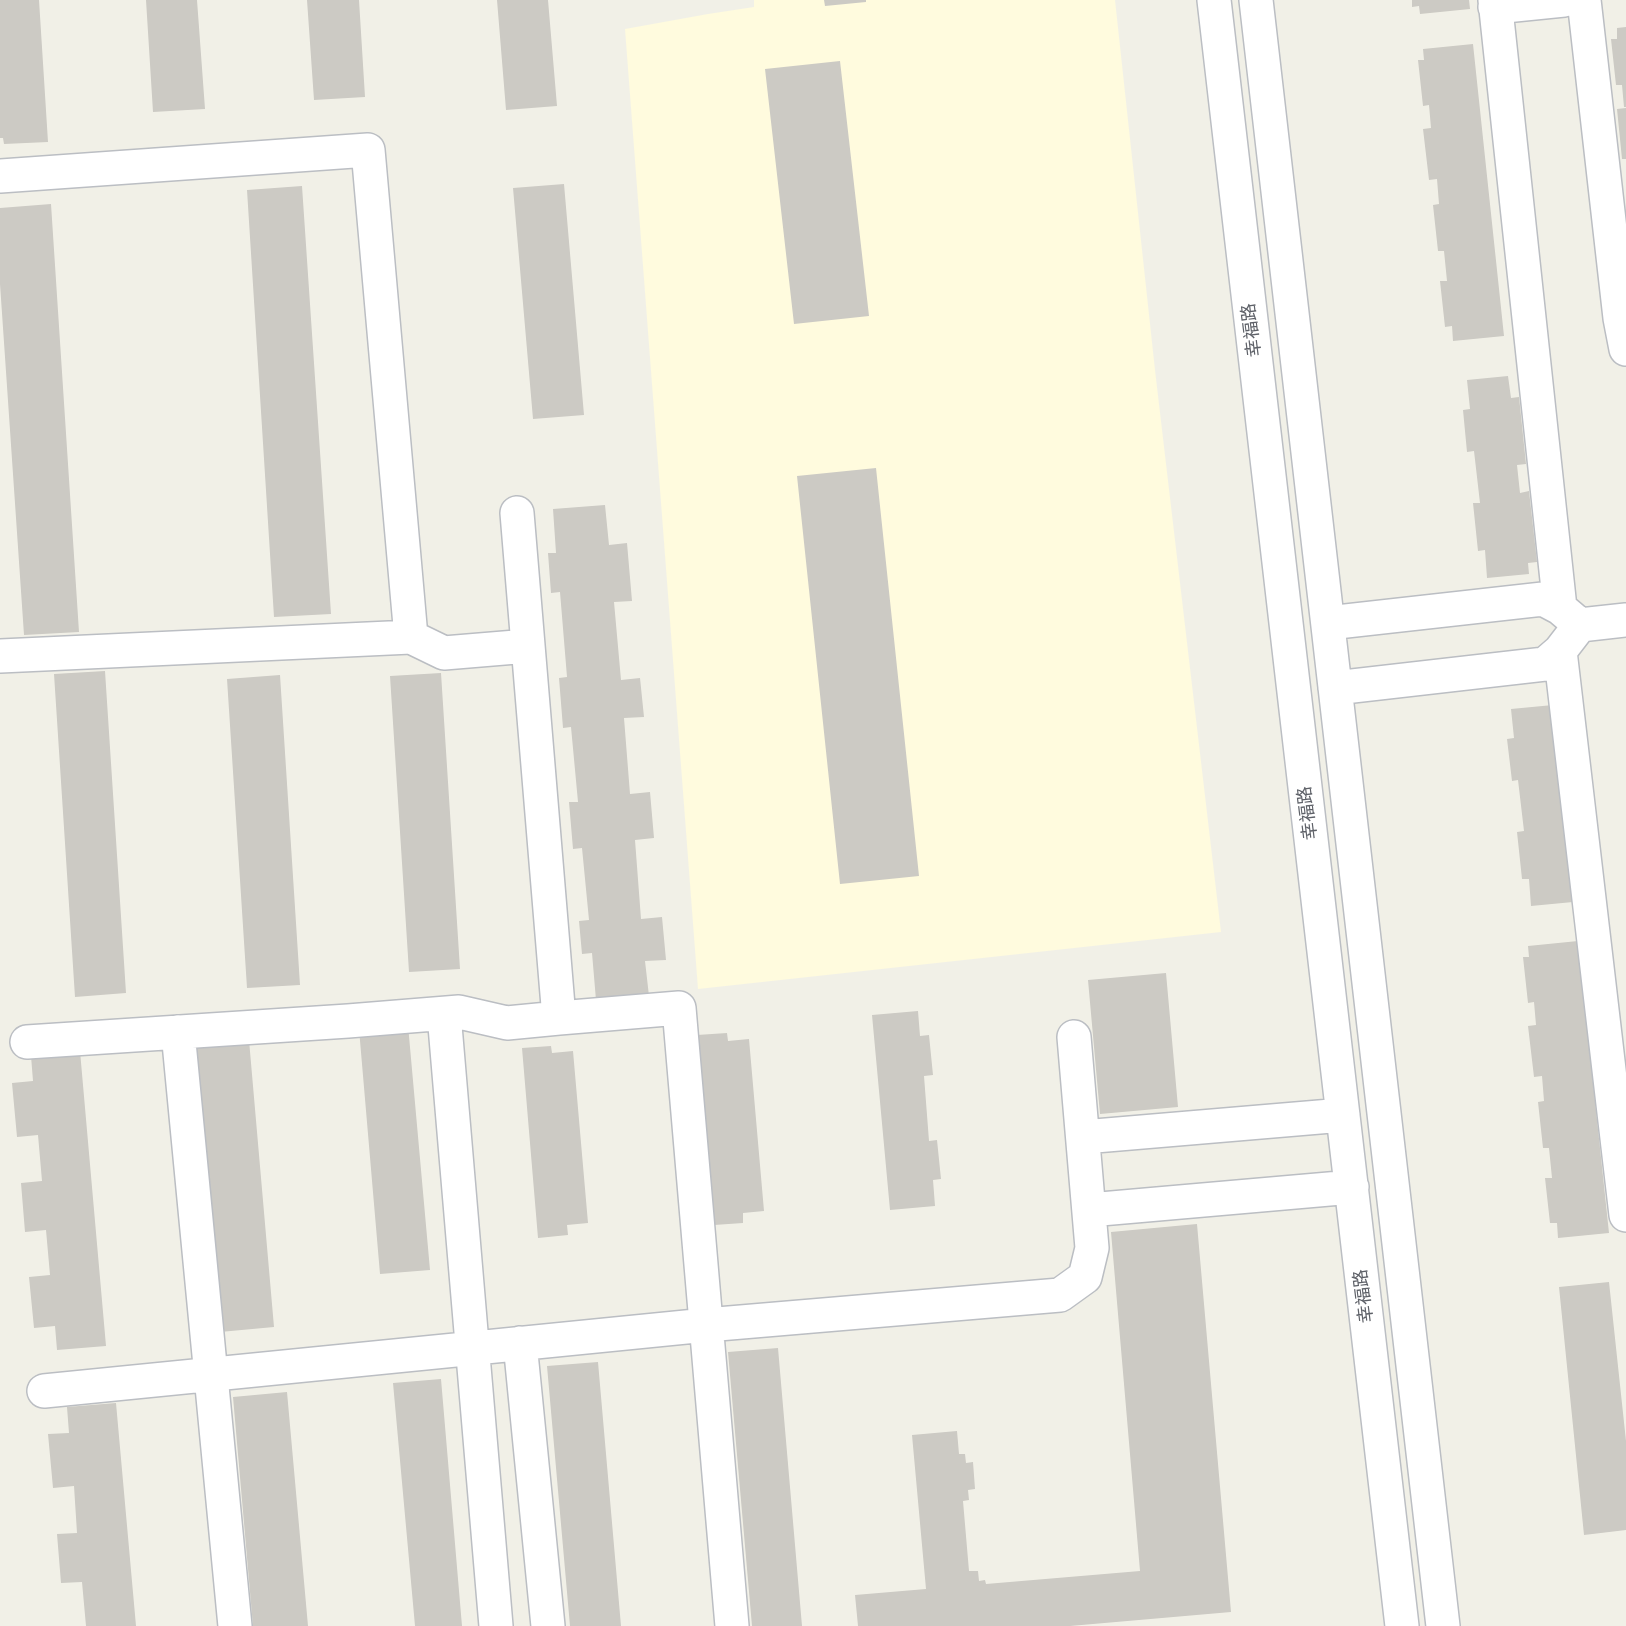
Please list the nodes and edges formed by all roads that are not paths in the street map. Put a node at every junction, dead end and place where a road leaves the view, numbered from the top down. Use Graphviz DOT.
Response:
graph roads {
  1 [pos="1214,0"];
  2 [pos="1256,0"];
  3 [pos="1564,0"];
  4 [pos="1584,0"];
  5 [pos="1495,4"];
  6 [pos="0,176"];
  7 [pos="1626,349"];
  8 [pos="517,513"];
  9 [pos="1570,616"];
  10 [pos="1626,620"];
  11 [pos="1328,623"];
  12 [pos="411,637"];
  13 [pos="528,646"];
  14 [pos="1560,651"];
  15 [pos="0,656"];
  16 [pos="1335,688"];
  17 [pos="444,1014"];
  18 [pos="559,1018"];
  19 [pos="178,1032"];
  20 [pos="1074,1037"];
  21 [pos="27,1042"];
  22 [pos="1343,1115"];
  23 [pos="1083,1137"];
  24 [pos="1352,1188"];
  25 [pos="1089,1210"];
  26 [pos="1626,1215"];
  27 [pos="706,1325"];
  28 [pos="520,1343"];
  29 [pos="472,1348"];
  30 [pos="211,1374"];
  31 [pos="44,1391"];
  32 [pos="235,1626"];
  33 [pos="496,1626"];
  34 [pos="548,1626"];
  35 [pos="732,1626"];
  36 [pos="1402,1626"];
  37 [pos="1443,1626"];
  1 -- 22 [label="street, 幸福路"];
  2 -- 11 [label="street"];
  3 -- 5 [label="street"];
  4 -- 7 [label="street"];
  5 -- 9 [label="street"];
  6 -- 12 [label="street"];
  8 -- 13 [label="street"];
  9 -- 10 [label="street"];
  9 -- 11 [label="street"];
  9 -- 14 [label="street"];
  11 -- 16 [label="street"];
  12 -- 13 [label="street"];
  12 -- 15 [label="street"];
  13 -- 18 [label="street"];
  14 -- 16 [label="street"];
  14 -- 26 [label="street"];
  16 -- 37 [label="street"];
  17 -- 18 [label="street"];
  17 -- 19 [label="street"];
  17 -- 29 [label="street"];
  18 -- 27 [label="street"];
  19 -- 21 [label="street"];
  19 -- 30 [label="street"];
  20 -- 23 [label="street"];
  22 -- 23 [label="street"];
  22 -- 24 [label="street, 幸福路"];
  23 -- 25 [label="street"];
  24 -- 25 [label="street"];
  24 -- 36 [label="street, 幸福路"];
  25 -- 27 [label="street"];
  27 -- 28 [label="street"];
  27 -- 35 [label="street"];
  28 -- 29 [label="street"];
  28 -- 34 [label="street"];
  29 -- 30 [label="street"];
  29 -- 33 [label="street"];
  30 -- 31 [label="street"];
  30 -- 32 [label="street"];
}
